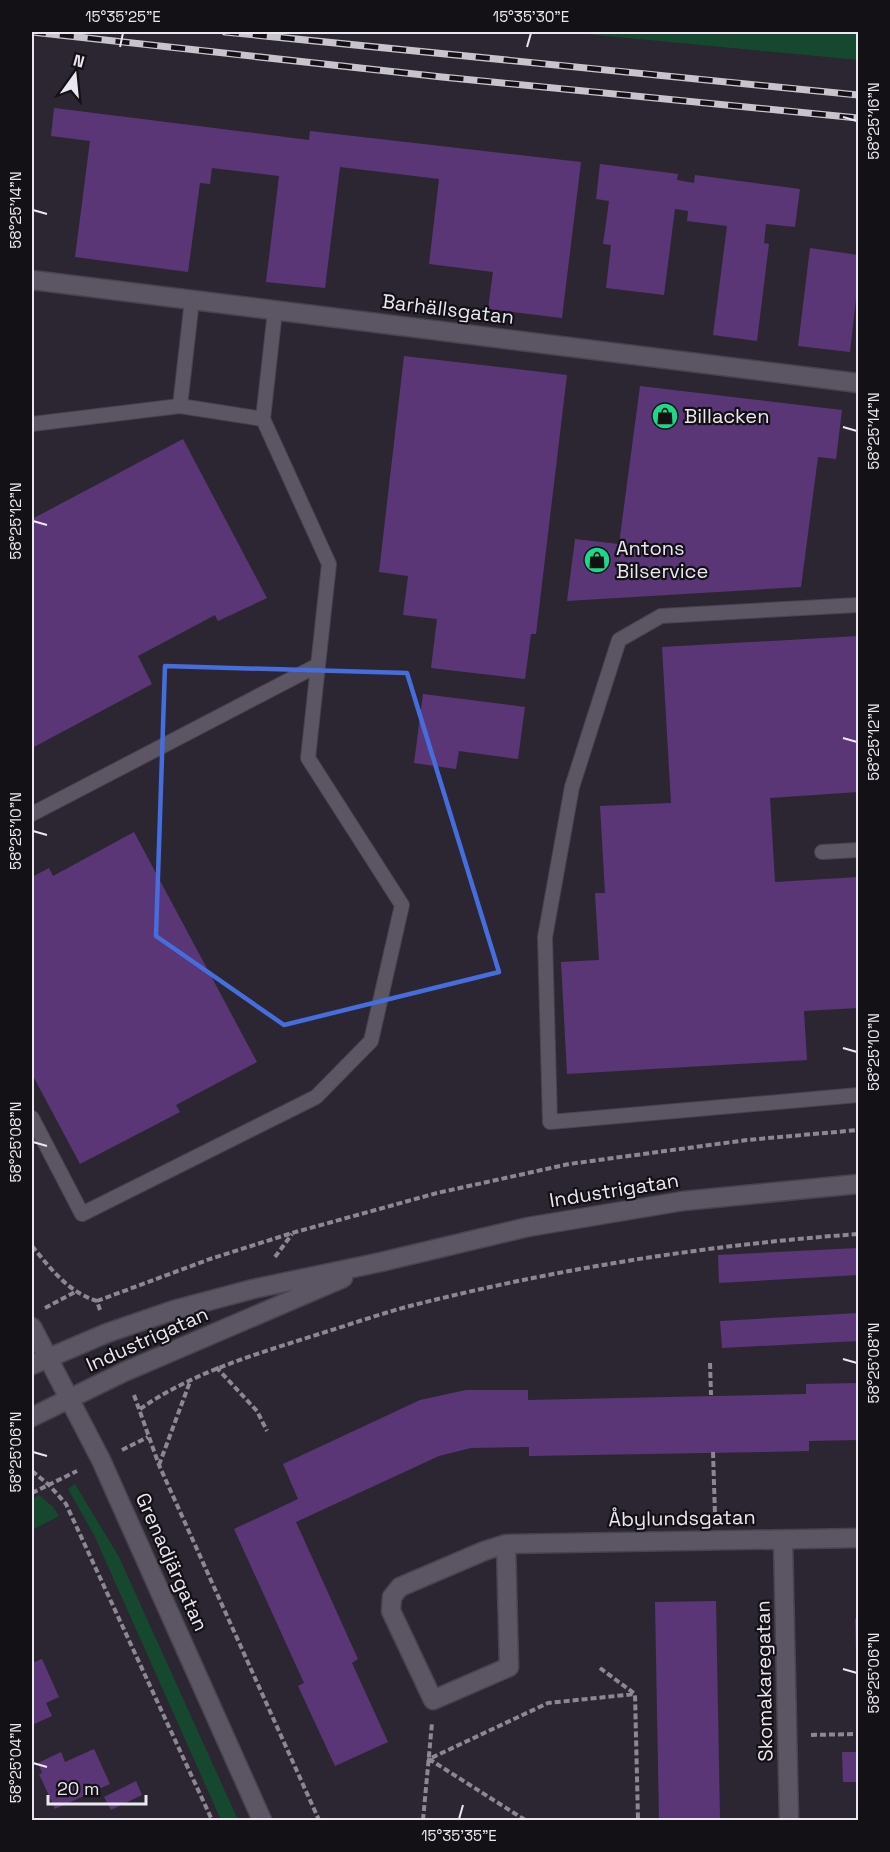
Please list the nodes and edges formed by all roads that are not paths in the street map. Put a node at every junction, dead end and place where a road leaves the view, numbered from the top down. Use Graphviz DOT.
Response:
graph roads {
  1 [pos="32,280"];
  2 [pos="192,300"];
  3 [pos="275,311"];
  4 [pos="858,383"];
  5 [pos="180,406"];
  6 [pos="263,419"];
  7 [pos="32,424"];
  8 [pos="858,605"];
  9 [pos="318,665"];
  10 [pos="32,814"];
  11 [pos="858,850"];
  12 [pos="822,852"];
  13 [pos="858,1095"];
  14 [pos="32,1118"];
  15 [pos="858,1184"];
  16 [pos="381,1262"];
  17 [pos="36,1319"];
  18 [pos="49,1357"];
  19 [pos="32,1365"];
  20 [pos="70,1398"];
  21 [pos="32,1417"];
  22 [pos="858,1538"];
  23 [pos="783,1539"];
  24 [pos="506,1544"];
  25 [pos="262,1821"];
  26 [pos="789,1821"];
  1 -- 2 [label="street, Barhällsgatan"];
  2 -- 3 [label="street, Barhällsgatan"];
  2 -- 5 [label="lane"];
  3 -- 4 [label="street, Barhällsgatan"];
  3 -- 6 [label="lane"];
  5 -- 6 [label="lane"];
  5 -- 7 [label="lane"];
  6 -- 9 [label="lane"];
  8 -- 13 [label="lane"];
  9 -- 10 [label="lane"];
  9 -- 14 [label="lane"];
  11 -- 12 [label="lane"];
  15 -- 16 [label="street, Industrigatan"];
  16 -- 18 [label="street, Industrigatan"];
  16 -- 20 [label="street, Industrigatan"];
  17 -- 18 [label="street, Grenadjärgatan"];
  18 -- 19 [label="street, Industrigatan"];
  18 -- 20 [label="street, Grenadjärgatan"];
  20 -- 21 [label="street, Industrigatan"];
  20 -- 25 [label="street, Grenadjärgatan"];
  22 -- 23 [label="street, Åbylundsgatan"];
  23 -- 24 [label="street, Åbylundsgatan"];
  23 -- 26 [label="street, Skomakaregatan"];
  24 -- 24 [label="street, Åbylundsgatan"];
}
